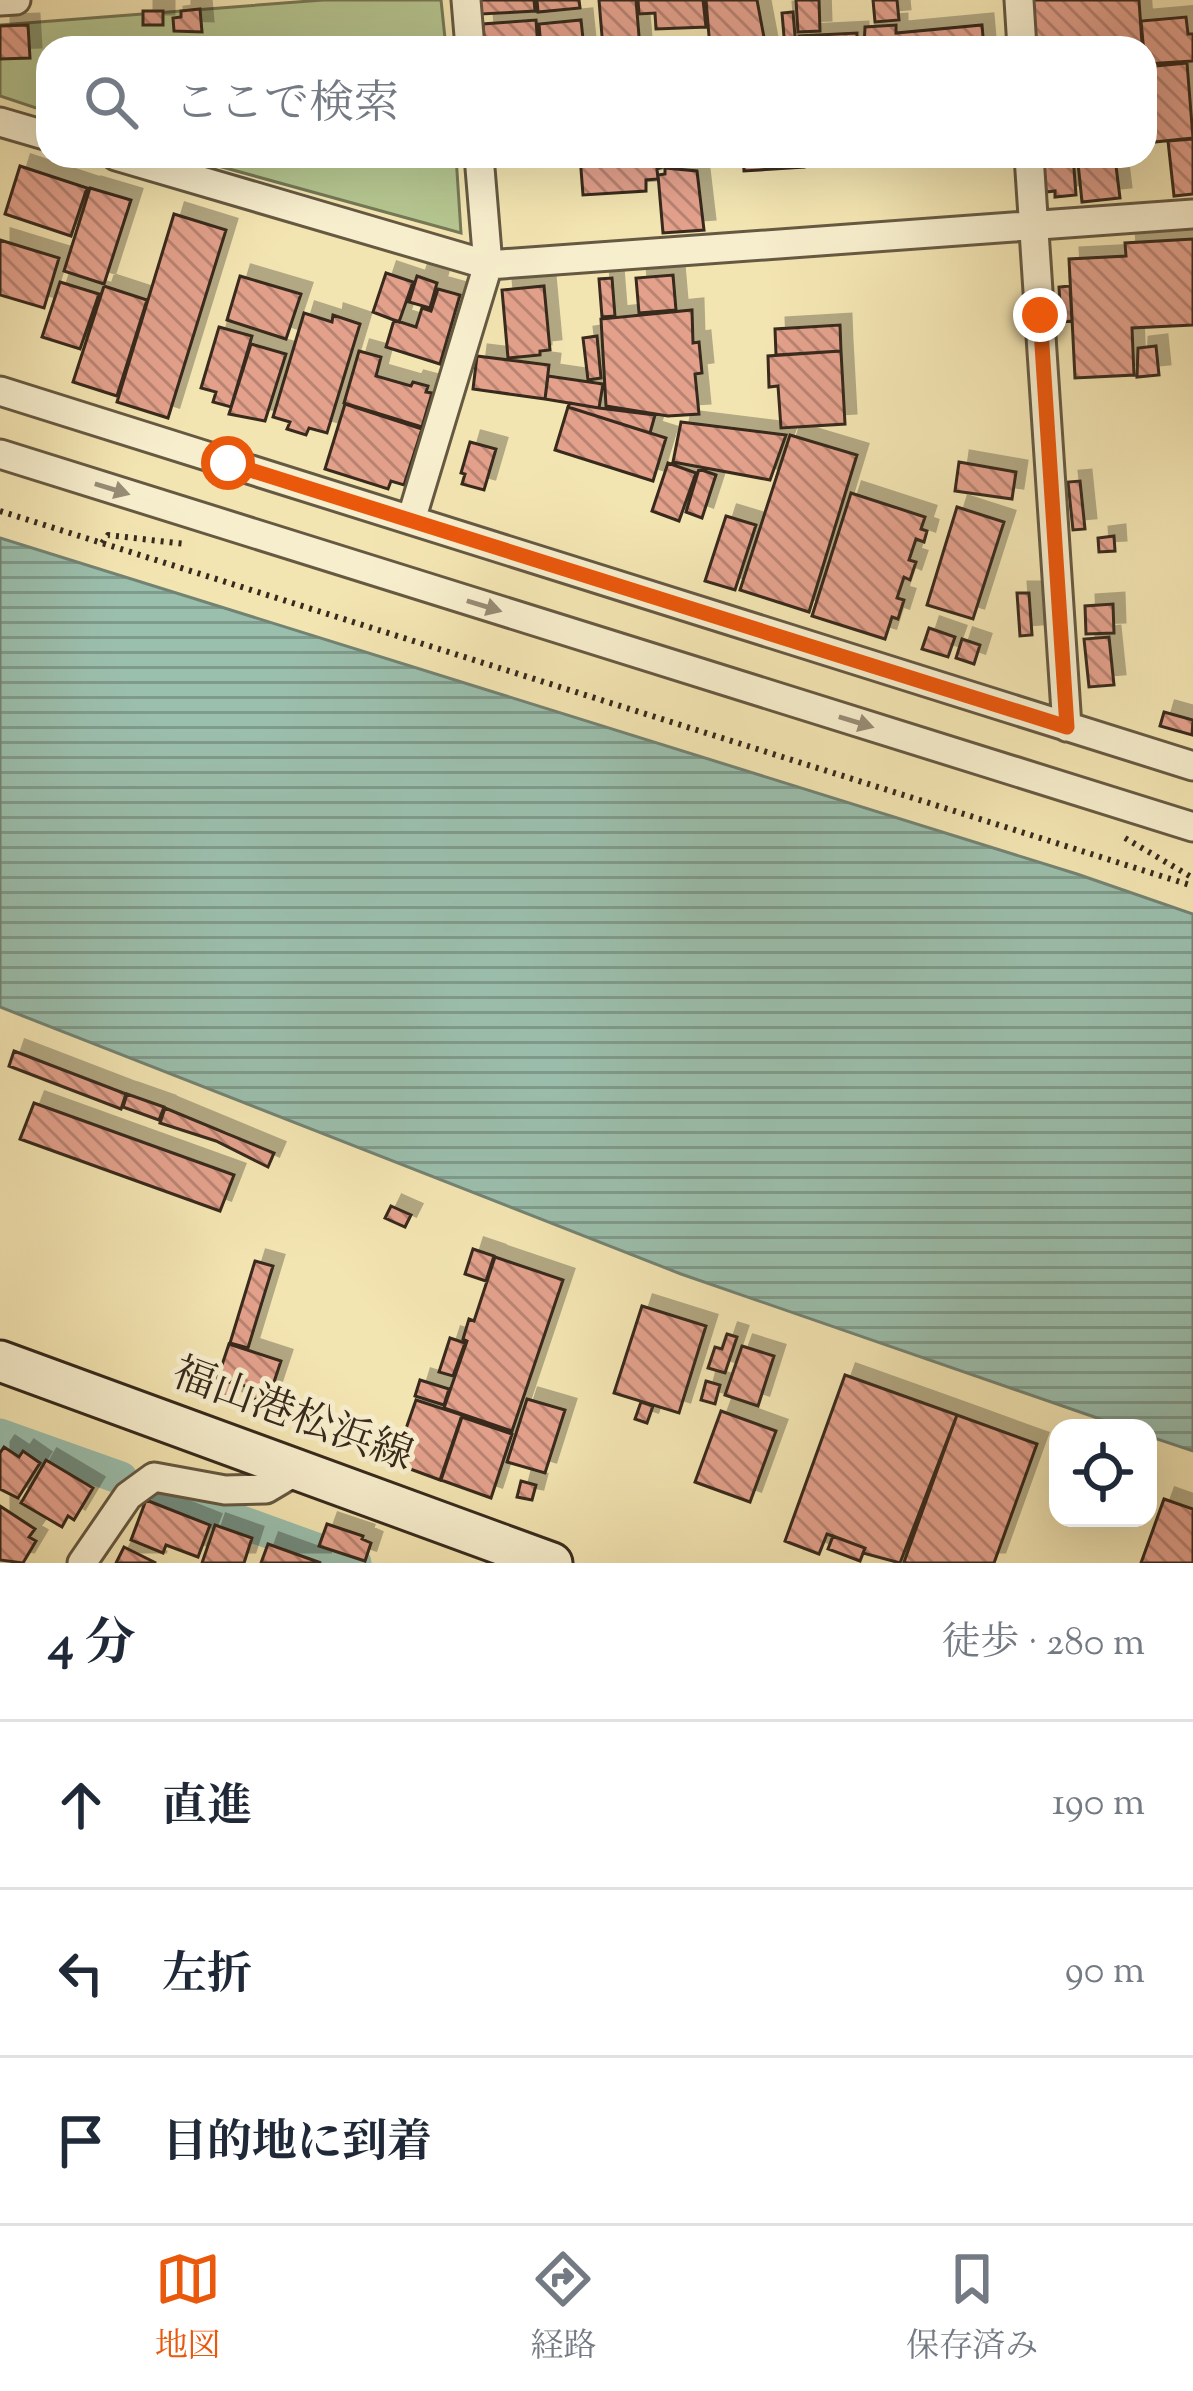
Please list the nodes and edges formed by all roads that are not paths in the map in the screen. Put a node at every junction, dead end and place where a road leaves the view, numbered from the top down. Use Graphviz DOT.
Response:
graph roads {
  1 [pos="16,0"];
  2 [pos="466,0"];
  3 [pos="1019,0"];
  4 [pos="0,1"];
  5 [pos="469,36"];
  6 [pos="1021,36"];
  7 [pos="0,122"];
  8 [pos="36,132"];
  9 [pos="157,168"];
  10 [pos="480,168"];
  11 [pos="1031,168"];
  12 [pos="1193,214"];
  13 [pos="1034,223"];
  14 [pos="488,265"];
  15 [pos="0,391"];
  16 [pos="0,454"];
  17 [pos="411,520"];
  18 [pos="1067,727"];
  19 [pos="1193,766"];
  20 [pos="1193,827"];
  21 [pos="0,1361"];
  22 [pos="298,1470"];
  23 [pos="82,1563"];
  24 [pos="552,1563"];
  1 -- 4 [label="street"];
  2 -- 5 [label="street"];
  3 -- 6 [label="street"];
  7 -- 8 [label="street"];
  9 -- 14 [label="street"];
  10 -- 14 [label="street"];
  11 -- 13 [label="street"];
  12 -- 13 [label="street"];
  13 -- 14 [label="street"];
  13 -- 18 [label="street"];
  14 -- 17 [label="street"];
  15 -- 17 [label="street"];
  16 -- 20 [label="street, one-way"];
  17 -- 18 [label="street"];
  18 -- 19 [label="street"];
  21 -- 22 [label="main road, 福山港松浜線"];
  22 -- 23 [label="street"];
  22 -- 24 [label="main road, 福山港松浜線"];
}
